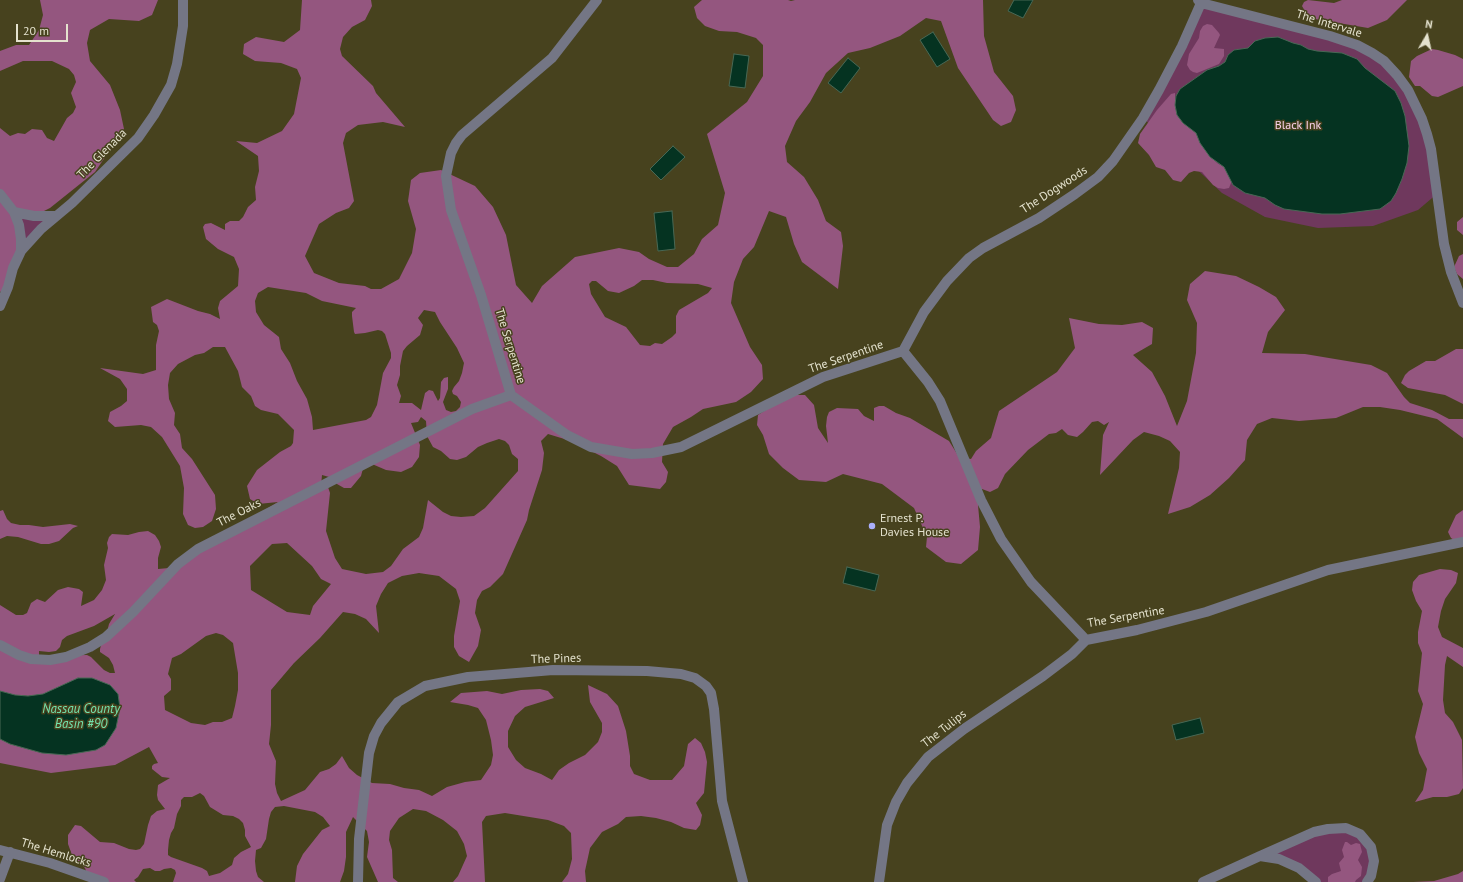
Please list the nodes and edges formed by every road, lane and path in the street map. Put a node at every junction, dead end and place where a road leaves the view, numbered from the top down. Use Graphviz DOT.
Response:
graph roads {
  1 [pos="183,0"];
  2 [pos="597,0"];
  3 [pos="1200,1"];
  4 [pos="0,194"];
  5 [pos="14,212"];
  6 [pos="54,216"];
  7 [pos="21,251"];
  8 [pos="1463,303"];
  9 [pos="0,306"];
  10 [pos="903,351"];
  11 [pos="511,395"];
  12 [pos="1463,542"];
  13 [pos="1086,640"];
  14 [pos="0,645"];
  15 [pos="5,851"];
  16 [pos="1260,856"];
  17 [pos="0,879"];
  18 [pos="104,882"];
  19 [pos="358,882"];
  20 [pos="743,882"];
  21 [pos="879,882"];
  22 [pos="1203,882"];
  23 [pos="1316,882"];
  24 [pos="1367,882"];
  1 -- 6 [label="street, The Glenada"];
  2 -- 11 [label="street, The Serpentine"];
  3 -- 8 [label="street, The Intervale"];
  3 -- 10 [label="street, The Dogwoods"];
  4 -- 5 [label="street"];
  5 -- 6 [label="street"];
  5 -- 7 [label="street"];
  6 -- 7 [label="street, The Glenada"];
  7 -- 9 [label="street, The Glenada"];
  10 -- 11 [label="street, The Serpentine"];
  10 -- 13 [label="street, The Serpentine"];
  11 -- 14 [label="street, The Oaks"];
  12 -- 13 [label="street, The Serpentine"];
  13 -- 21 [label="street, The Tulips"];
  15 -- 17 [label="street"];
  15 -- 18 [label="street, The Hemlocks"];
  16 -- 22 [label="street"];
  16 -- 23 [label="street"];
  16 -- 24 [label="street"];
  19 -- 20 [label="street, The Pines"];
}
